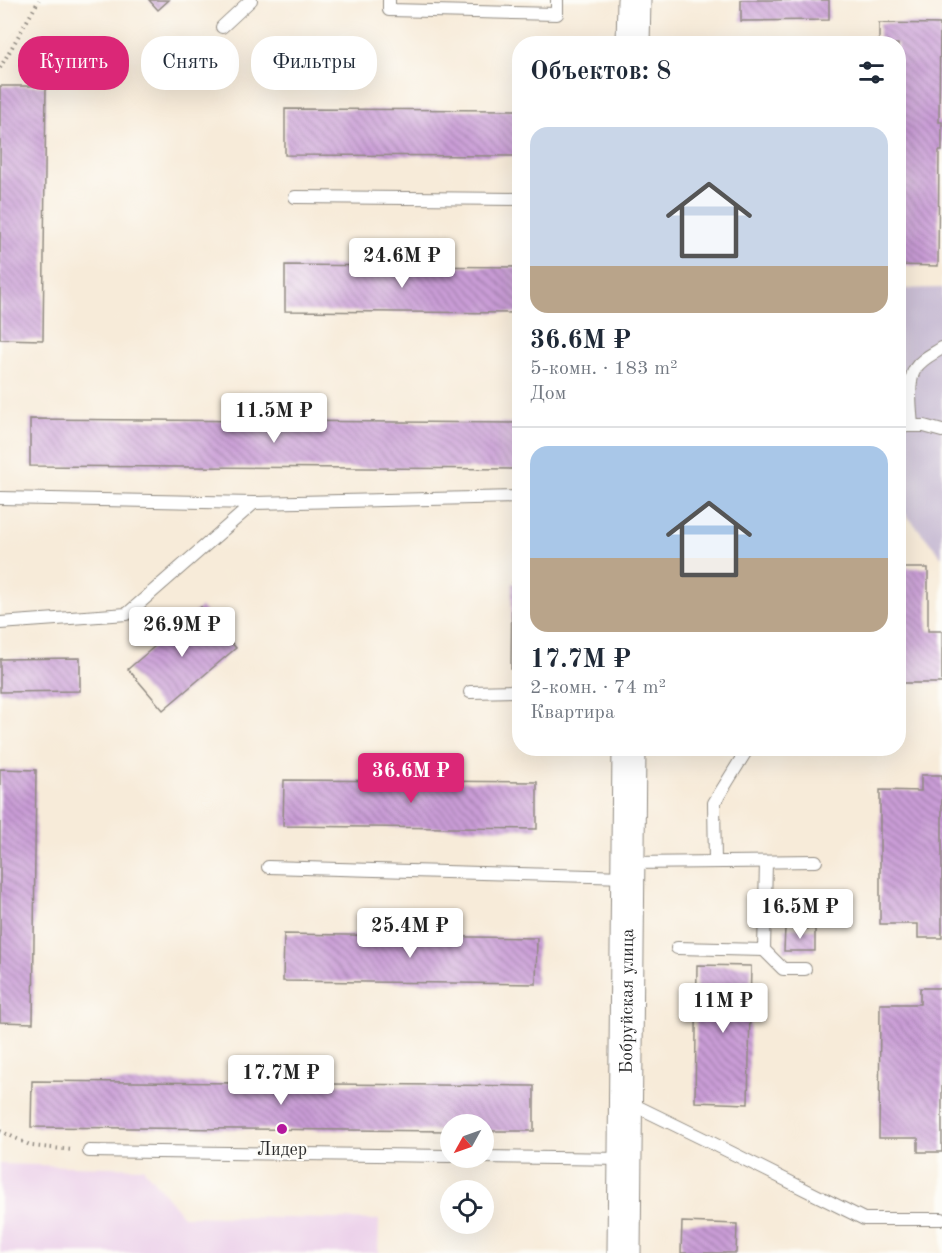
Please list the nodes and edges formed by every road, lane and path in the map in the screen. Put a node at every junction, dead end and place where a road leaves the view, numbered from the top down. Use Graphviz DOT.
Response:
graph roads {
  1 [pos="39,0"];
  2 [pos="251,0"];
  3 [pos="389,0"];
  4 [pos="557,0"];
  5 [pos="634,0"];
  6 [pos="222,27"];
  7 [pos="633,36"];
  8 [pos="0,68"];
  9 [pos="295,198"];
  10 [pos="512,199"];
  11 [pos="942,348"];
  12 [pos="906,426"];
  13 [pos="912,426"];
  14 [pos="942,431"];
  15 [pos="512,497"];
  16 [pos="0,498"];
  17 [pos="254,503"];
  18 [pos="0,623"];
  19 [pos="512,691"];
  20 [pos="470,692"];
  21 [pos="629,756"];
  22 [pos="743,756"];
  23 [pos="816,861"];
  24 [pos="715,862"];
  25 [pos="766,862"];
  26 [pos="268,867"];
  27 [pos="628,870"];
  28 [pos="677,948"];
  29 [pos="764,950"];
  30 [pos="805,969"];
  31 [pos="626,1101"];
  32 [pos="0,1131"];
  33 [pos="89,1151"];
  34 [pos="440,1156"];
  35 [pos="494,1157"];
  36 [pos="625,1159"];
  37 [pos="942,1219"];
  38 [pos="624,1253"];
  1 -- 8 [label="path"];
  2 -- 6 [label="lane"];
  3 -- 4 [label="lane"];
  5 -- 7 [label="street"];
  9 -- 10 [label="lane"];
  11 -- 13 [label="lane"];
  12 -- 13 [label="lane"];
  13 -- 14 [label="lane"];
  15 -- 17 [label="lane"];
  16 -- 17 [label="lane"];
  17 -- 18 [label="lane"];
  19 -- 20 [label="lane"];
  21 -- 27 [label="street, Бобруйская улица"];
  22 -- 24 [label="lane"];
  23 -- 25 [label="lane"];
  24 -- 25 [label="lane"];
  24 -- 27 [label="lane"];
  25 -- 29 [label="lane"];
  26 -- 27 [label="lane"];
  27 -- 31 [label="street, Бобруйская улица"];
  28 -- 29 [label="lane"];
  29 -- 30 [label="lane"];
  31 -- 36 [label="street, Бобруйская улица"];
  31 -- 37 [label="lane"];
  32 -- 33 [label="path"];
  33 -- 34 [label="lane"];
  35 -- 36 [label="lane"];
  36 -- 38 [label="street, Бобруйская улица"];
}
